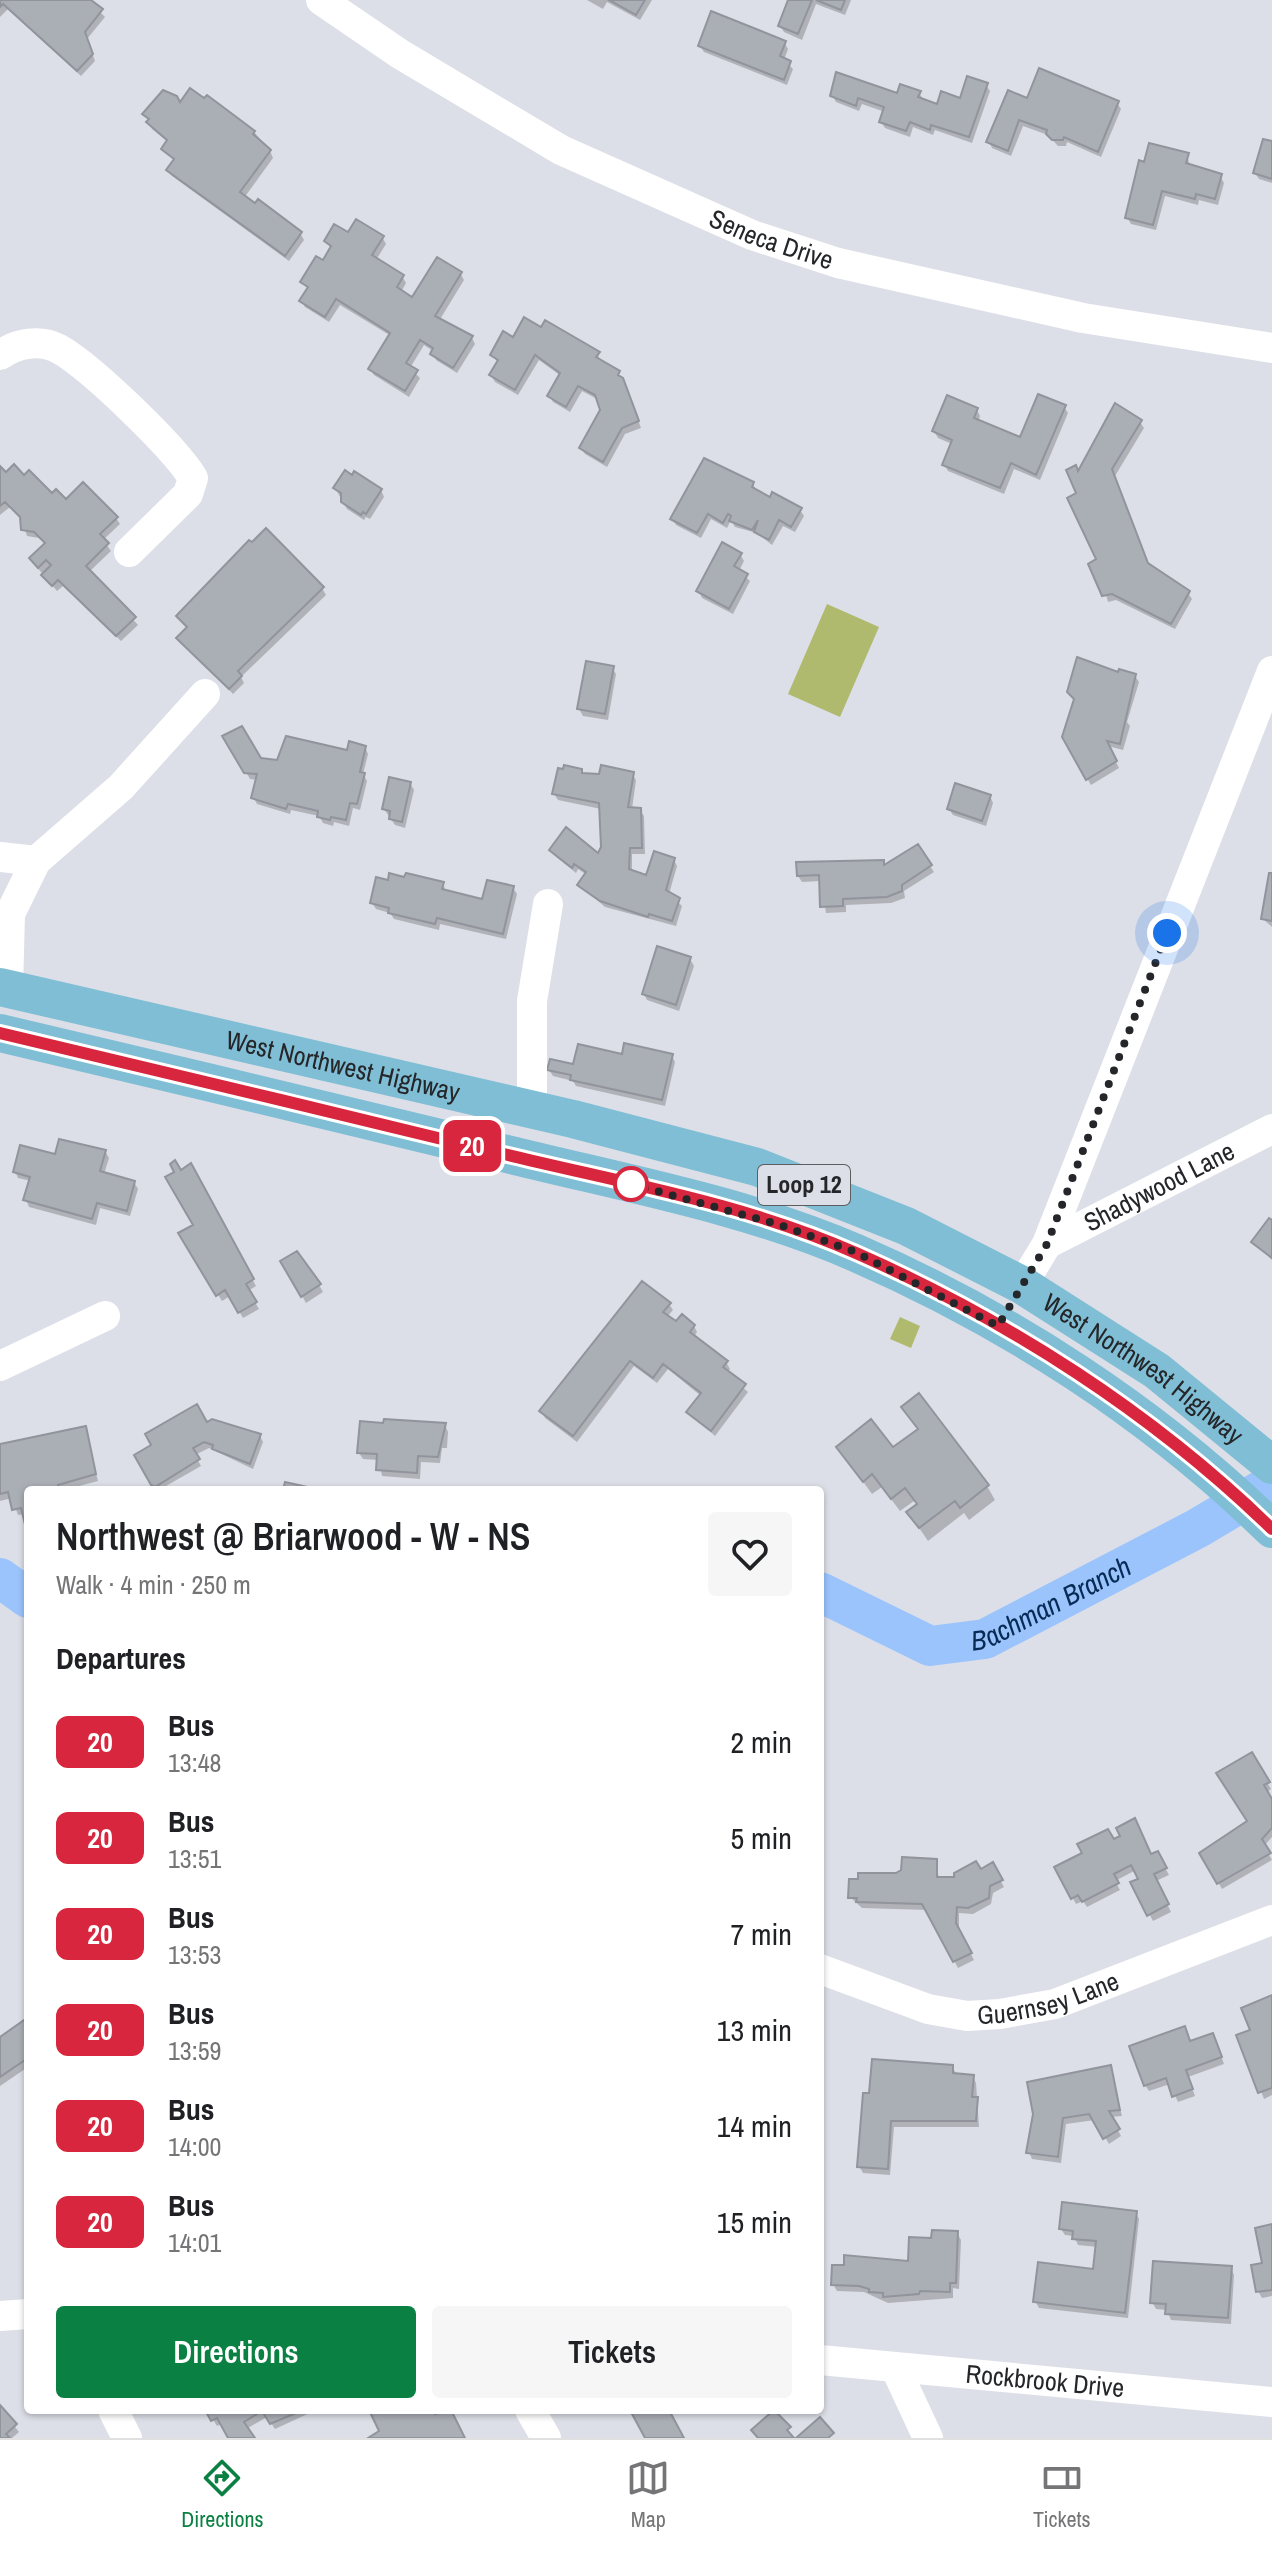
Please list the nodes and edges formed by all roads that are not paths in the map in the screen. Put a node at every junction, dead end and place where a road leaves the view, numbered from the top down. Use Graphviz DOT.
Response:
graph roads {
  1 [pos="321,0"];
  2 [pos="1272,348"];
  3 [pos="0,355"];
  4 [pos="129,552"];
  5 [pos="1272,671"];
  6 [pos="205,694"];
  7 [pos="0,857"];
  8 [pos="36,861"];
  9 [pos="548,904"];
  10 [pos="4,988"];
  11 [pos="0,1033"];
  12 [pos="399,1080"];
  13 [pos="532,1111"];
  14 [pos="388,1126"];
  15 [pos="1272,1129"];
  16 [pos="1047,1244"];
  17 [pos="1022,1285"];
  18 [pos="105,1316"];
  19 [pos="998,1326"];
  20 [pos="0,1366"];
  21 [pos="1260,1454"];
  22 [pos="1272,1529"];
  23 [pos="1272,1920"];
  24 [pos="824,1970"];
  25 [pos="24,2314"];
  26 [pos="0,2316"];
  27 [pos="824,2360"];
  28 [pos="895,2367"];
  29 [pos="1272,2402"];
  30 [pos="115,2414"];
  31 [pos="532,2414"];
  32 [pos="127,2438"];
  33 [pos="546,2438"];
  34 [pos="928,2438"];
  1 -- 2 [label="street, Seneca Drive"];
  3 -- 4 [label="street"];
  5 -- 16 [label="street"];
  6 -- 8 [label="street"];
  7 -- 8 [label="street"];
  8 -- 10 [label="street"];
  9 -- 13 [label="street"];
  10 -- 12 [label="main road, West Northwest Highway / Loop 12"];
  11 -- 14 [label="main road, West Northwest Highway / Loop 12"];
  12 -- 13 [label="main road, West Northwest Highway / Loop 12"];
  12 -- 14 [label="main road"];
  13 -- 17 [label="main road, West Northwest Highway / Loop 12"];
  14 -- 19 [label="main road, West Northwest Highway / Loop 12"];
  15 -- 16 [label="street, Shadywood Lane"];
  16 -- 17 [label="street"];
  17 -- 19 [label="main road"];
  17 -- 21 [label="main road, West Northwest Highway / Loop 12"];
  18 -- 20 [label="street"];
  19 -- 22 [label="main road, West Northwest Highway / Loop 12"];
  23 -- 24 [label="street, Guernsey Lane"];
  25 -- 26 [label="street"];
  27 -- 28 [label="street, Rockbrook Drive"];
  28 -- 29 [label="street, Rockbrook Drive"];
  28 -- 34 [label="street"];
  30 -- 32 [label="street"];
  31 -- 33 [label="street"];
}
